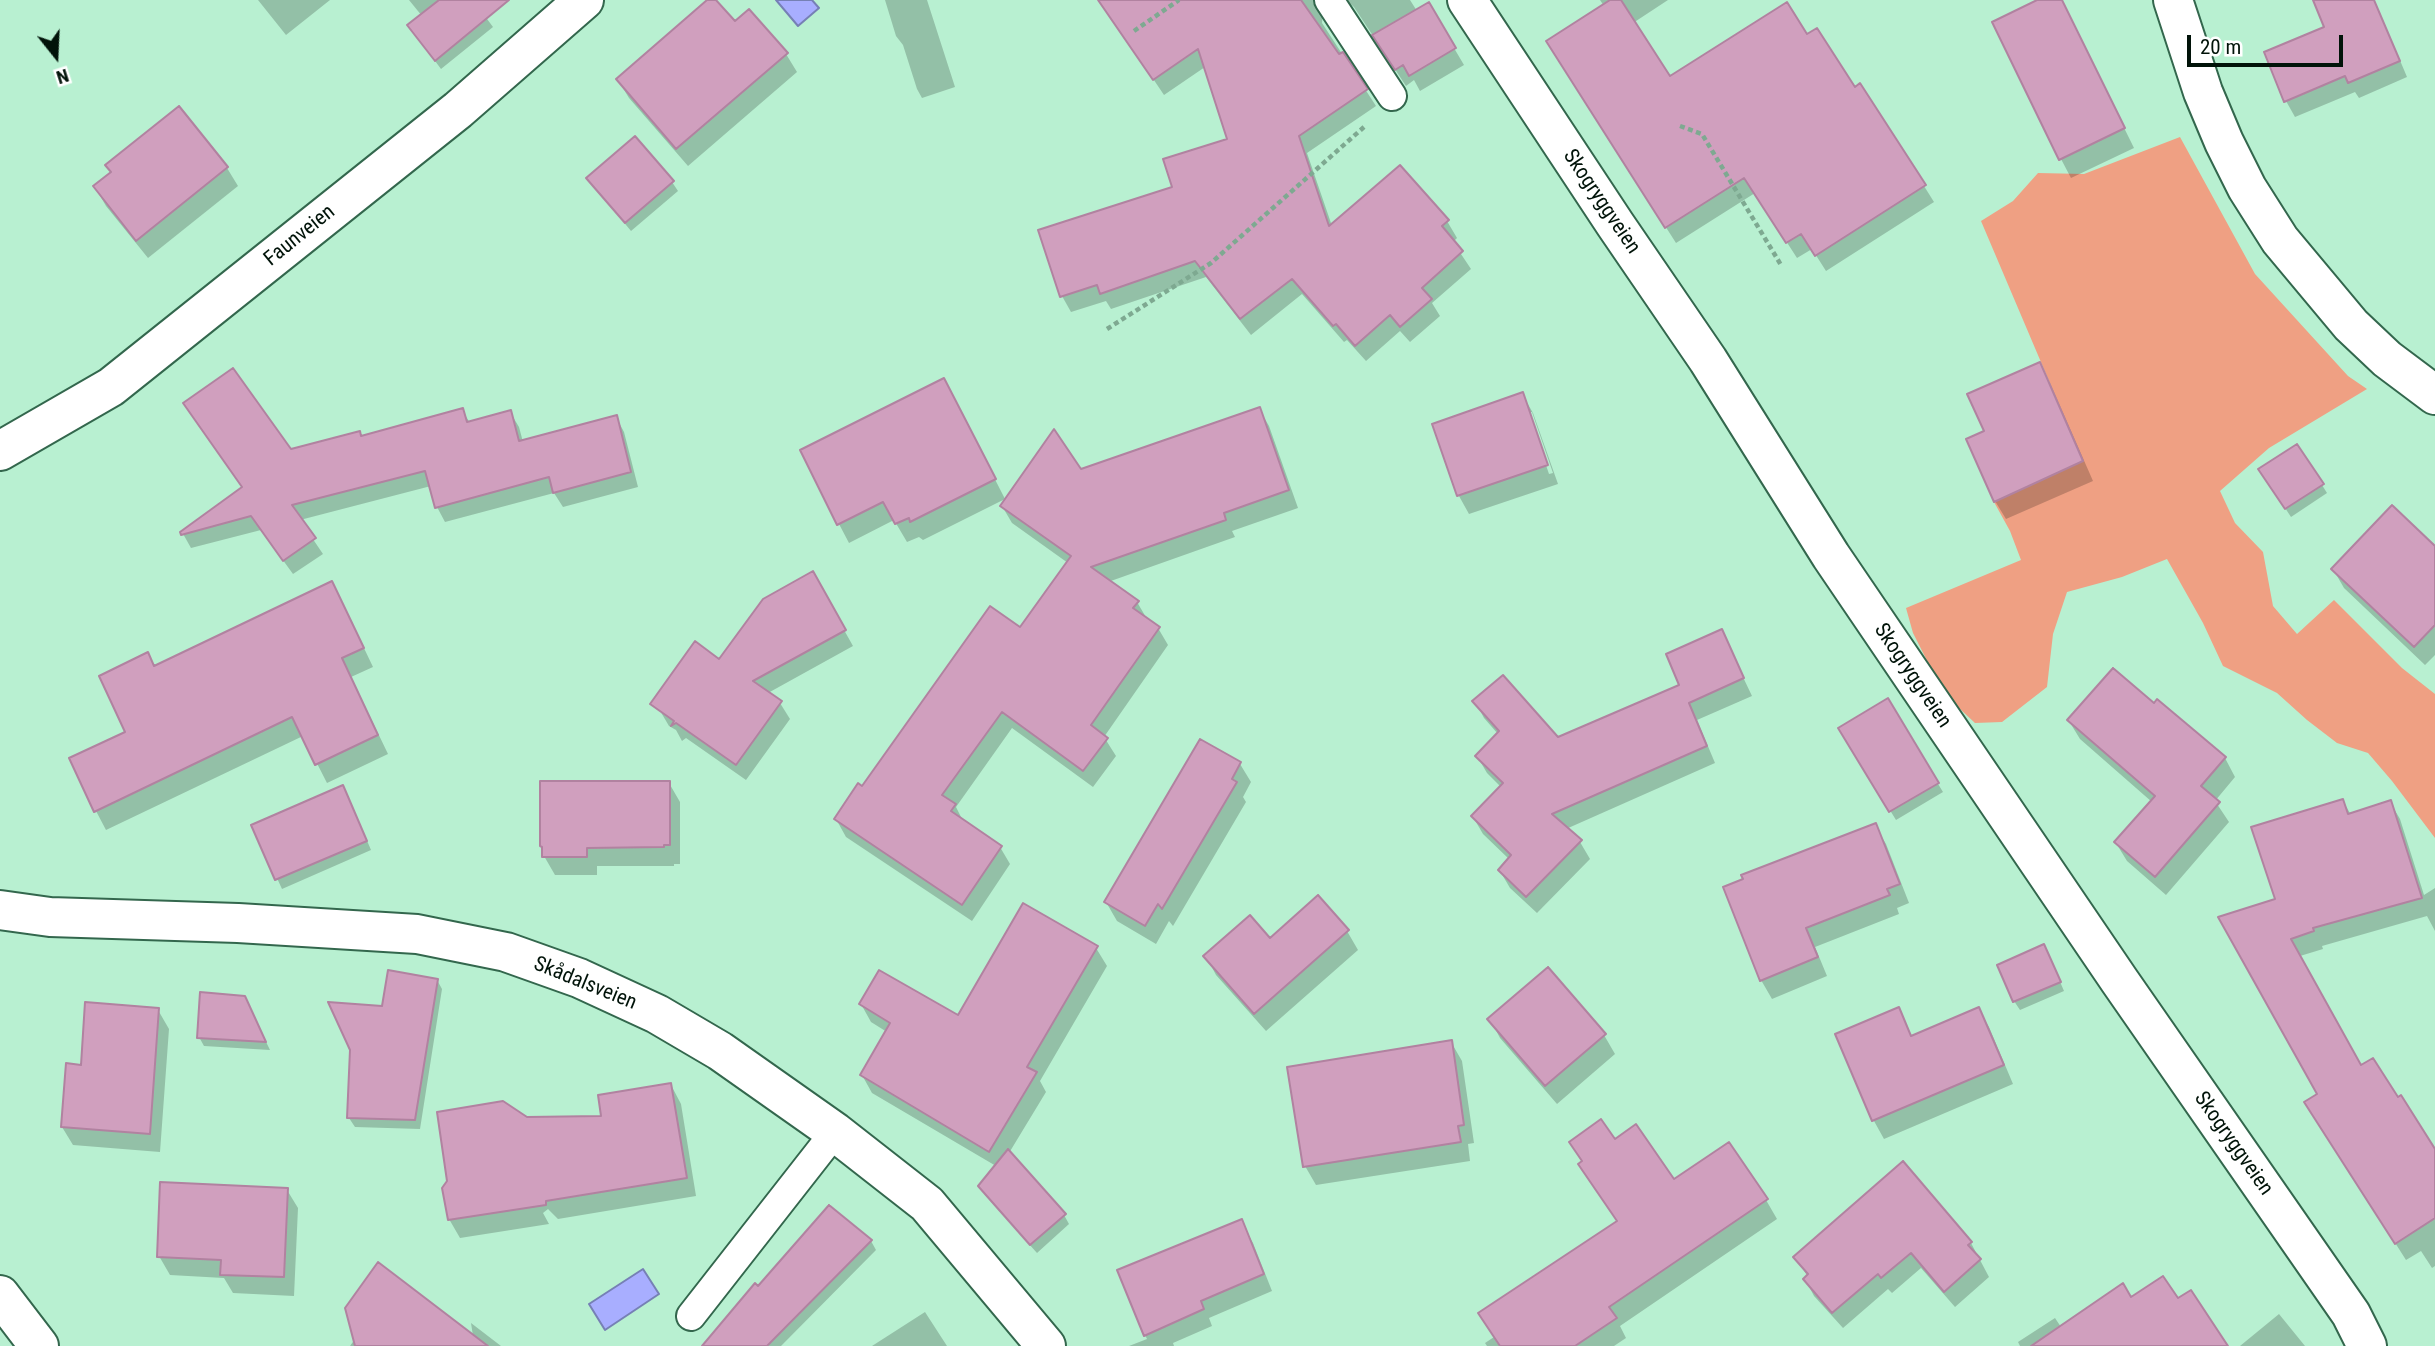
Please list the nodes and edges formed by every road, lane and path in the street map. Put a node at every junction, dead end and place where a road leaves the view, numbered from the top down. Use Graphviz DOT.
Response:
graph roads {
  1 [pos="584,0"];
  2 [pos="1180,0"];
  3 [pos="1467,0"];
  4 [pos="2173,0"];
  5 [pos="1344,5"];
  6 [pos="1134,31"];
  7 [pos="1392,96"];
  8 [pos="1680,126"];
  9 [pos="1781,265"];
  10 [pos="1107,329"];
  11 [pos="2435,395"];
  12 [pos="0,452"];
  13 [pos="0,910"];
  14 [pos="835,1132"];
  15 [pos="0,1295"];
  16 [pos="691,1316"];
  17 [pos="39,1346"];
  18 [pos="1046,1346"];
  19 [pos="2367,1346"];
  1 -- 12 [label="street, Faunveien"];
  2 -- 6 [label="path"];
  3 -- 19 [label="street, Skogryggveien"];
  4 -- 11 [label="street"];
  5 -- 7 [label="lane"];
  7 -- 10 [label="path"];
  8 -- 9 [label="path"];
  13 -- 14 [label="street, Skådalsveien"];
  14 -- 16 [label="lane"];
  14 -- 18 [label="street, Skådalsveien"];
  15 -- 17 [label="street"];
}
